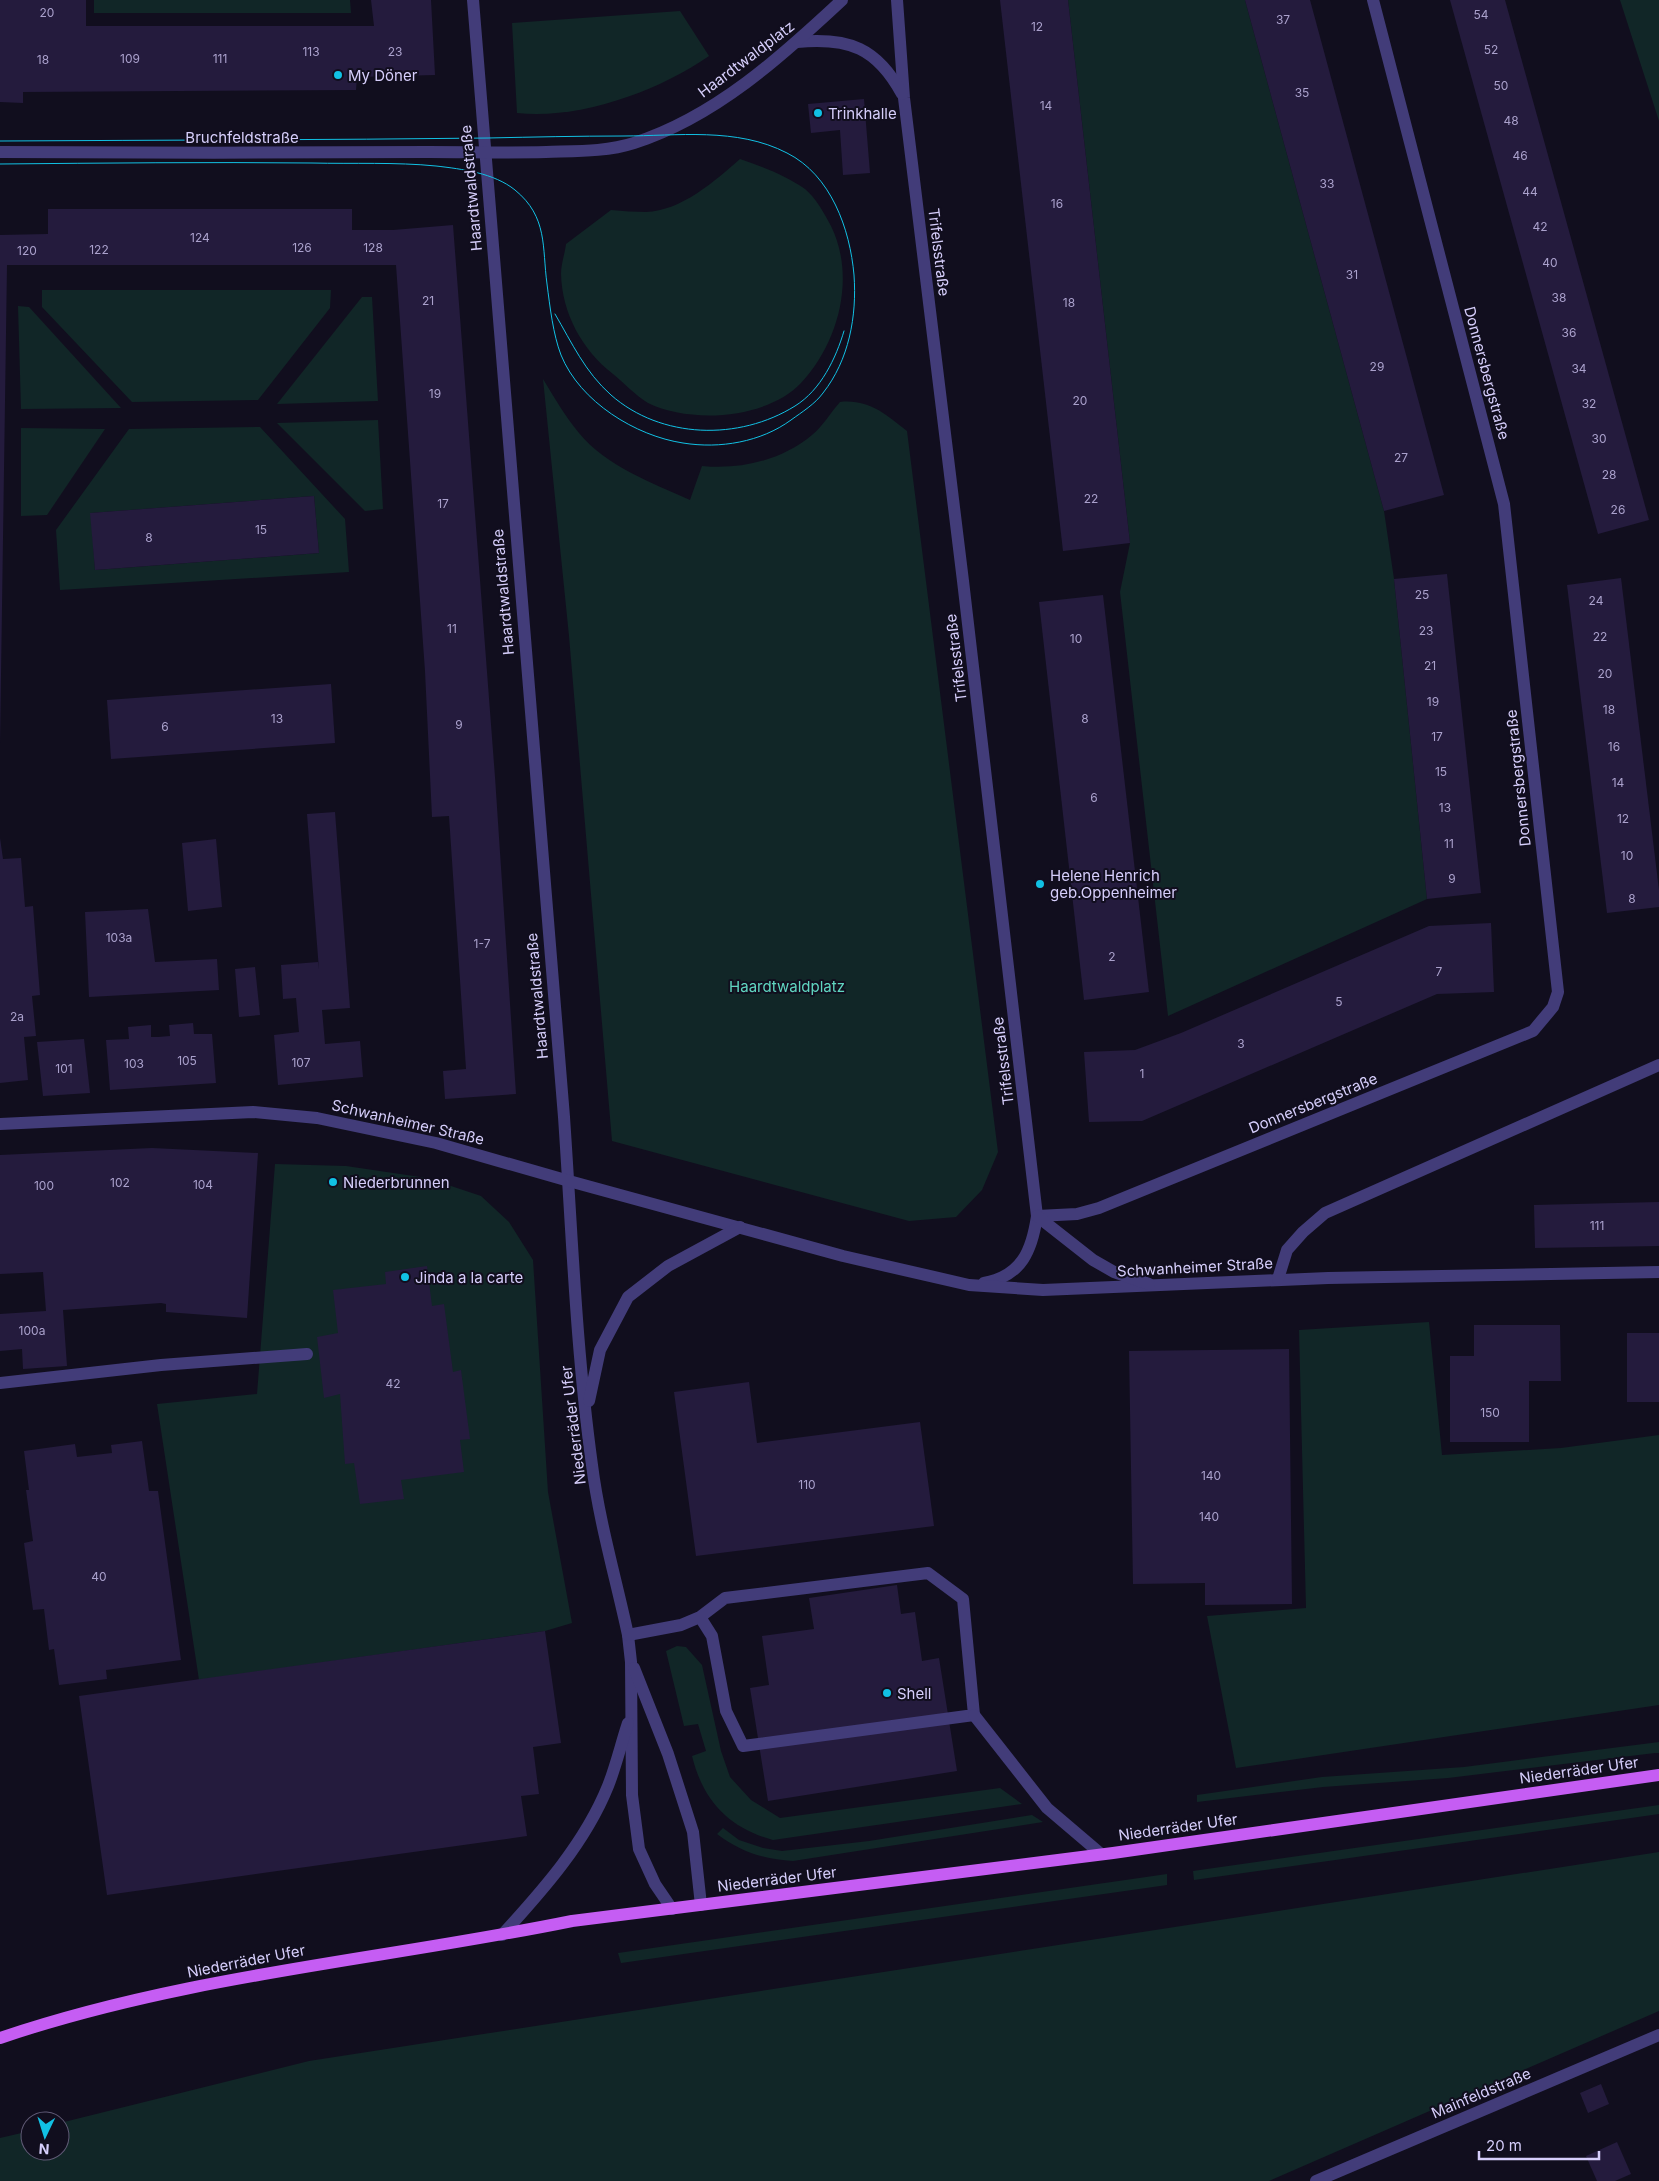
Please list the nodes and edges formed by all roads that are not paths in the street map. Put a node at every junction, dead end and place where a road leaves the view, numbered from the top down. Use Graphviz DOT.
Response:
graph roads {
  1 [pos="472,0"];
  2 [pos="842,0"];
  3 [pos="897,0"];
  4 [pos="1373,0"];
  5 [pos="797,42"];
  6 [pos="904,98"];
  7 [pos="0,152"];
  8 [pos="484,153"];
  9 [pos="1659,1065"];
  10 [pos="0,1124"];
  11 [pos="568,1182"];
  12 [pos="1037,1216"];
  13 [pos="740,1227"];
  14 [pos="1659,1272"];
  15 [pos="1278,1280"];
  16 [pos="969,1285"];
  17 [pos="1156,1286"];
  18 [pos="307,1354"];
  19 [pos="0,1383"];
  20 [pos="586,1414"];
  21 [pos="700,1617"];
  22 [pos="628,1635"];
  23 [pos="631,1662"];
  24 [pos="631,1712"];
  25 [pos="974,1715"];
  26 [pos="1659,1776"];
  27 [pos="1101,1854"];
  28 [pos="701,1905"];
  29 [pos="672,1909"];
  30 [pos="502,1935"];
  31 [pos="1659,2035"];
  32 [pos="0,2038"];
  33 [pos="1316,2181"];
  1 -- 8 [label="street, Haardtwaldstraße"];
  2 -- 5 [label="street, Haardtwaldplatz"];
  3 -- 6 [label="street, Trifelsstraße"];
  4 -- 12 [label="street, Donnersbergstraße"];
  5 -- 6 [label="street, Trifelsstraße"];
  5 -- 8 [label="street, Haardtwaldplatz"];
  6 -- 12 [label="street, Trifelsstraße"];
  7 -- 8 [label="street, Bruchfeldstraße"];
  8 -- 11 [label="street, Haardtwaldstraße"];
  9 -- 15 [label="street"];
  10 -- 11 [label="street, Schwanheimer Straße"];
  11 -- 13 [label="street, Schwanheimer Straße"];
  11 -- 20 [label="street, Niederräder Ufer"];
  12 -- 16 [label="street, Trifelsstraße"];
  12 -- 17 [label="street"];
  13 -- 16 [label="street, Schwanheimer Straße"];
  13 -- 20 [label="street"];
  14 -- 15 [label="street, Schwanheimer Straße"];
  15 -- 17 [label="street, Schwanheimer Straße"];
  16 -- 17 [label="street, Schwanheimer Straße"];
  18 -- 19 [label="street"];
  20 -- 22 [label="street, Niederräder Ufer"];
  21 -- 22 [label="street"];
  21 -- 25 [label="street"];
  21 -- 25 [label="street"];
  22 -- 23 [label="street, Niederräder Ufer"];
  23 -- 24 [label="street, Niederräder Ufer"];
  23 -- 28 [label="street, Niederräder Ufer"];
  24 -- 29 [label="street, Niederräder Ufer"];
  24 -- 30 [label="street, Niederräder Ufer"];
  25 -- 27 [label="street"];
  26 -- 27 [label="main road, Niederräder Ufer"];
  27 -- 28 [label="main road, Niederräder Ufer"];
  28 -- 29 [label="main road, Niederräder Ufer"];
  29 -- 30 [label="main road, Niederräder Ufer"];
  30 -- 32 [label="main road, Niederräder Ufer"];
  31 -- 33 [label="street, Mainfeldstraße"];
}
